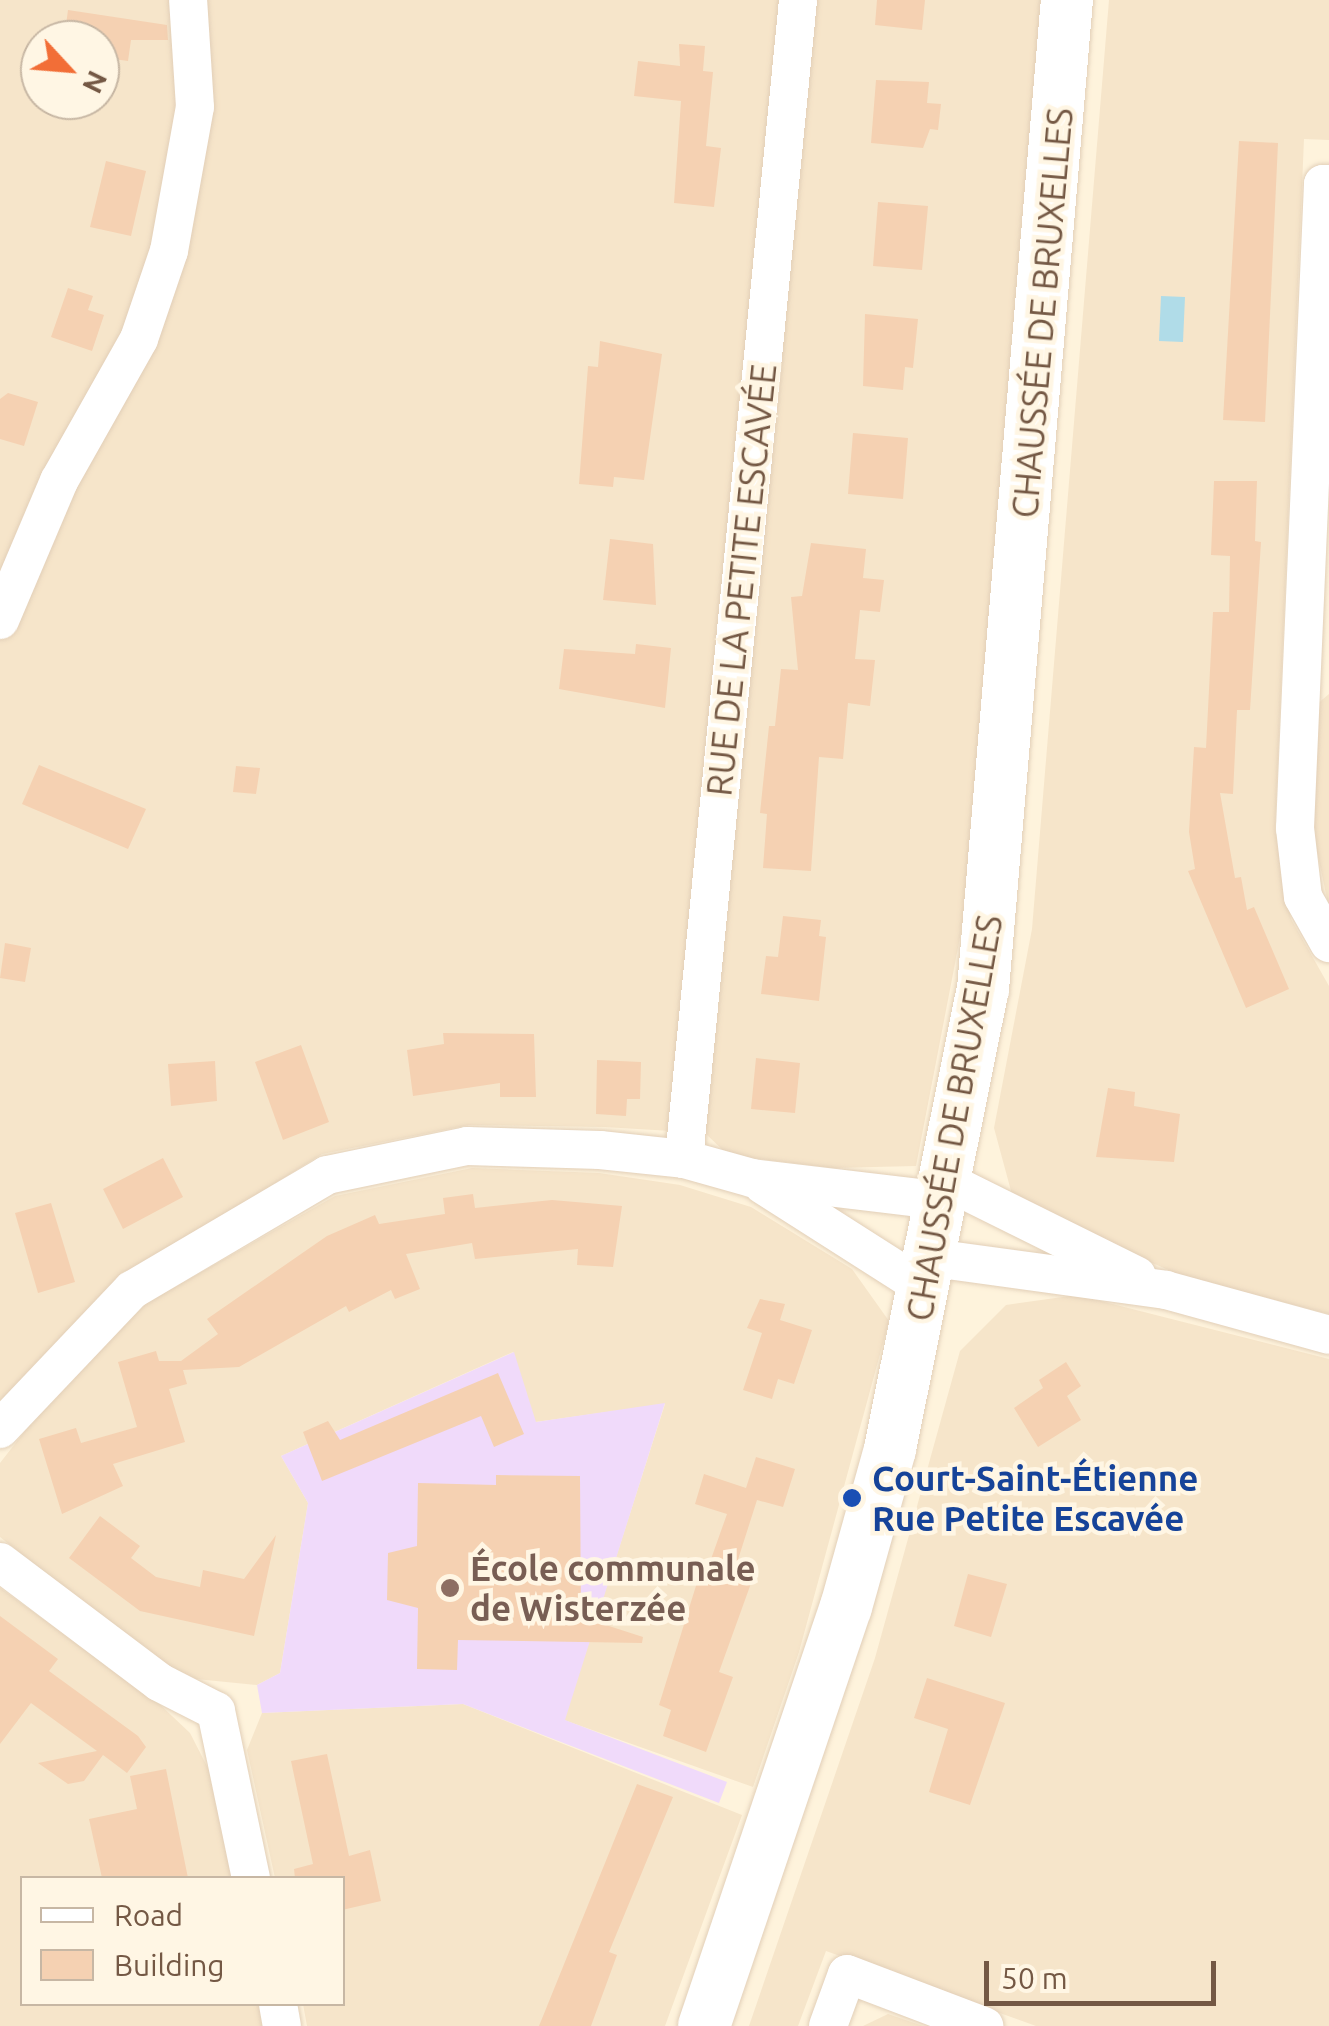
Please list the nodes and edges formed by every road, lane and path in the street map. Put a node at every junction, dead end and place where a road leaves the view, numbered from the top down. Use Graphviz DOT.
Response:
graph roads {
  1 [pos="188,0"];
  2 [pos="798,0"];
  3 [pos="1067,0"];
  4 [pos="1329,184"];
  5 [pos="0,620"];
  6 [pos="1316,651"];
  7 [pos="1329,943"];
  8 [pos="684,1159"];
  9 [pos="752,1178"];
  10 [pos="946,1192"];
  11 [pos="930,1273"];
  12 [pos="1166,1290"];
  13 [pos="1329,1335"];
  14 [pos="0,1429"];
  15 [pos="0,1562"];
  16 [pos="251,1876"];
  17 [pos="704,2026"];
  18 [pos="828,2026"];
  19 [pos="984,2026"];
  1 -- 5 [label="street"];
  2 -- 8 [label="street, RUE DE LA PETITE ESCAVÉE"];
  3 -- 10 [label="main road, CHAUSSÉE DE BRUXELLES"];
  4 -- 6 [label="street"];
  6 -- 7 [label="street"];
  8 -- 9 [label="street"];
  8 -- 14 [label="street"];
  9 -- 10 [label="street"];
  9 -- 11 [label="street"];
  10 -- 11 [label="main road, CHAUSSÉE DE BRUXELLES"];
  10 -- 12 [label="street"];
  11 -- 12 [label="street"];
  11 -- 17 [label="main road, CHAUSSÉE DE BRUXELLES"];
  12 -- 13 [label="street"];
  15 -- 16 [label="street"];
  18 -- 19 [label="street"];
}
